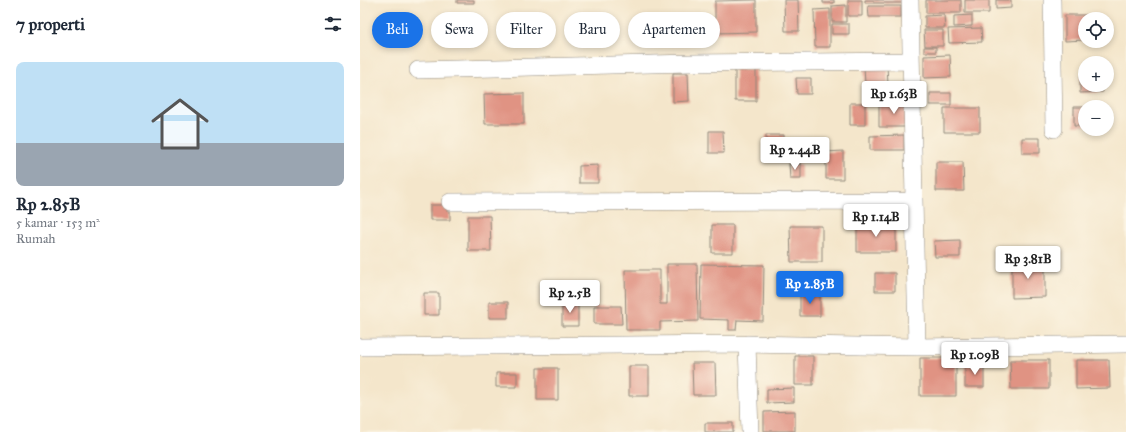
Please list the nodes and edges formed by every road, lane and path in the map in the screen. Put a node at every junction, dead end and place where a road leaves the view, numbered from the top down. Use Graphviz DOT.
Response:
graph roads {
  1 [pos="910,0"];
  2 [pos="1052,0"];
  3 [pos="911,61"];
  4 [pos="418,70"];
  5 [pos="1054,129"];
  6 [pos="914,201"];
  7 [pos="450,202"];
  8 [pos="747,344"];
  9 [pos="1126,344"];
  10 [pos="360,347"];
  11 [pos="917,347"];
  12 [pos="750,432"];
  1 -- 3 [label="street"];
  2 -- 5 [label="street"];
  3 -- 4 [label="street"];
  3 -- 6 [label="street"];
  6 -- 7 [label="street"];
  6 -- 11 [label="street"];
  8 -- 10 [label="street"];
  8 -- 11 [label="street"];
  8 -- 12 [label="street"];
  9 -- 11 [label="street"];
}
